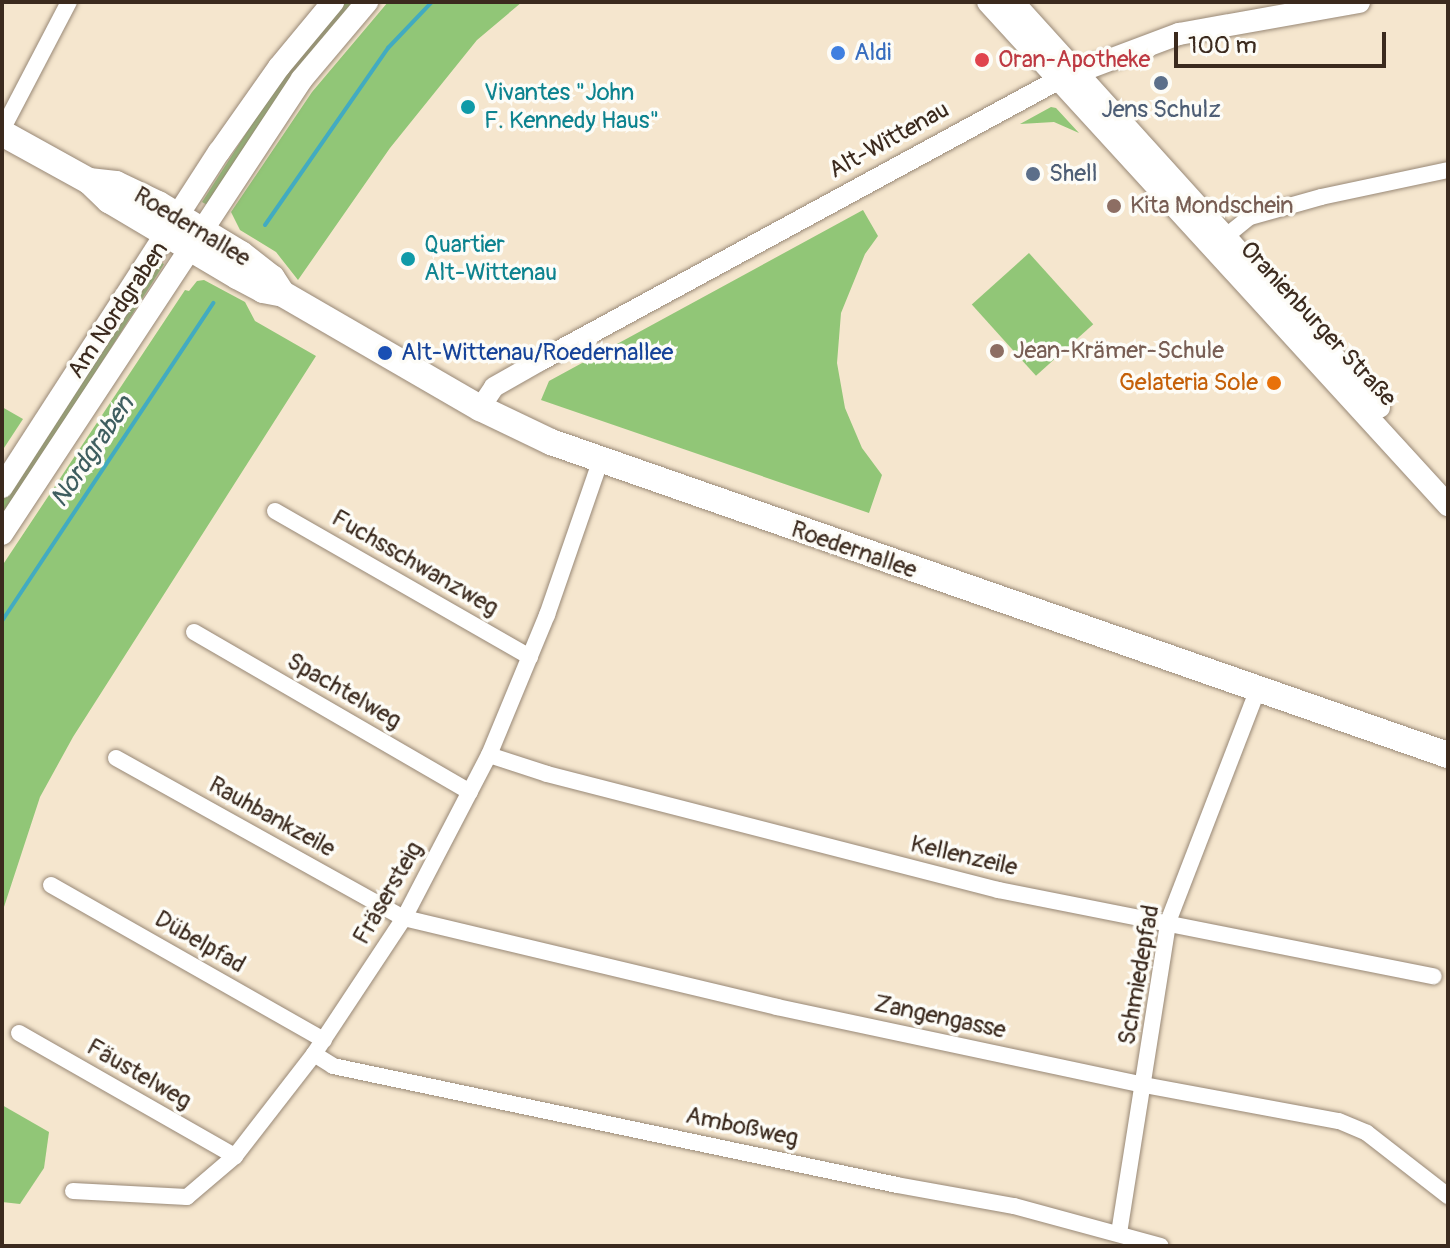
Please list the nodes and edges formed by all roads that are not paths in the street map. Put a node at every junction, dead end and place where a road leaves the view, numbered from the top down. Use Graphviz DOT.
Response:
graph roads {
  1 [pos="69,2"];
  2 [pos="333,2"];
  3 [pos="367,2"];
  4 [pos="988,2"];
  5 [pos="1013,2"];
  6 [pos="1359,2"];
  7 [pos="1068,76"];
  8 [pos="2,132"];
  9 [pos="1448,170"];
  10 [pos="1153,172"];
  11 [pos="170,224"];
  12 [pos="1225,237"];
  13 [pos="196,239"];
  14 [pos="480,408"];
  15 [pos="600,462"];
  16 [pos="1448,483"];
  17 [pos="2,487"];
  18 [pos="1448,505"];
  19 [pos="275,511"];
  20 [pos="2,534"];
  21 [pos="194,632"];
  22 [pos="530,657"];
  23 [pos="1258,689"];
  24 [pos="489,755"];
  25 [pos="1448,755"];
  26 [pos="116,758"];
  27 [pos="470,792"];
  28 [pos="51,885"];
  29 [pos="404,918"];
  30 [pos="1168,922"];
  31 [pos="1434,976"];
  32 [pos="19,1033"];
  33 [pos="319,1047"];
  34 [pos="1144,1085"];
  35 [pos="235,1156"];
  36 [pos="73,1191"];
  37 [pos="1448,1196"];
  38 [pos="1119,1233"];
  39 [pos="1161,1246"];
  1 -- 8 [label="street"];
  2 -- 11 [label="main road, Am Nordgraben"];
  3 -- 13 [label="main road, Am Nordgraben"];
  4 -- 7 [label="main road, Oranienburger Straße"];
  5 -- 7 [label="main road, Oranienburger Straße"];
  6 -- 7 [label="main road, Alt-Wittenau"];
  7 -- 10 [label="main road, Oranienburger Straße"];
  7 -- 14 [label="street, Alt-Wittenau"];
  8 -- 11 [label="main road, Roedernallee"];
  9 -- 12 [label="street"];
  10 -- 12 [label="main road, Oranienburger Straße"];
  10 -- 18 [label="main road, Oranienburger Straße"];
  11 -- 13 [label="main road, Roedernallee"];
  11 -- 17 [label="main road, Am Nordgraben"];
  12 -- 16 [label="main road, Oranienburger Straße"];
  13 -- 14 [label="main road, Roedernallee"];
  13 -- 20 [label="main road, Am Nordgraben"];
  14 -- 15 [label="main road, Roedernallee"];
  15 -- 22 [label="street, Fräsersteig"];
  15 -- 23 [label="main road, Roedernallee"];
  19 -- 22 [label="street, Fuchsschwanzweg"];
  21 -- 27 [label="street, Spachtelweg"];
  22 -- 24 [label="street, Fräsersteig"];
  23 -- 25 [label="main road, Roedernallee"];
  23 -- 30 [label="street, Schmiedepfad"];
  24 -- 27 [label="street, Fräsersteig"];
  24 -- 30 [label="street, Kellenzeile"];
  26 -- 29 [label="street, Rauhbankzeile"];
  27 -- 29 [label="street, Fräsersteig"];
  28 -- 33 [label="street, Dübelpfad"];
  29 -- 33 [label="street, Fräsersteig"];
  29 -- 34 [label="street, Zangengasse"];
  30 -- 31 [label="street, Kellenzeile"];
  30 -- 34 [label="street, Schmiedepfad"];
  32 -- 35 [label="street, Fäustelweg"];
  33 -- 35 [label="street, Fräsersteig"];
  33 -- 38 [label="street, Amboßweg"];
  34 -- 37 [label="street, Zangengasse"];
  34 -- 38 [label="street, Schmiedepfad"];
  35 -- 36 [label="street, Fräsersteig"];
  38 -- 39 [label="street, Amboßweg"];
}
